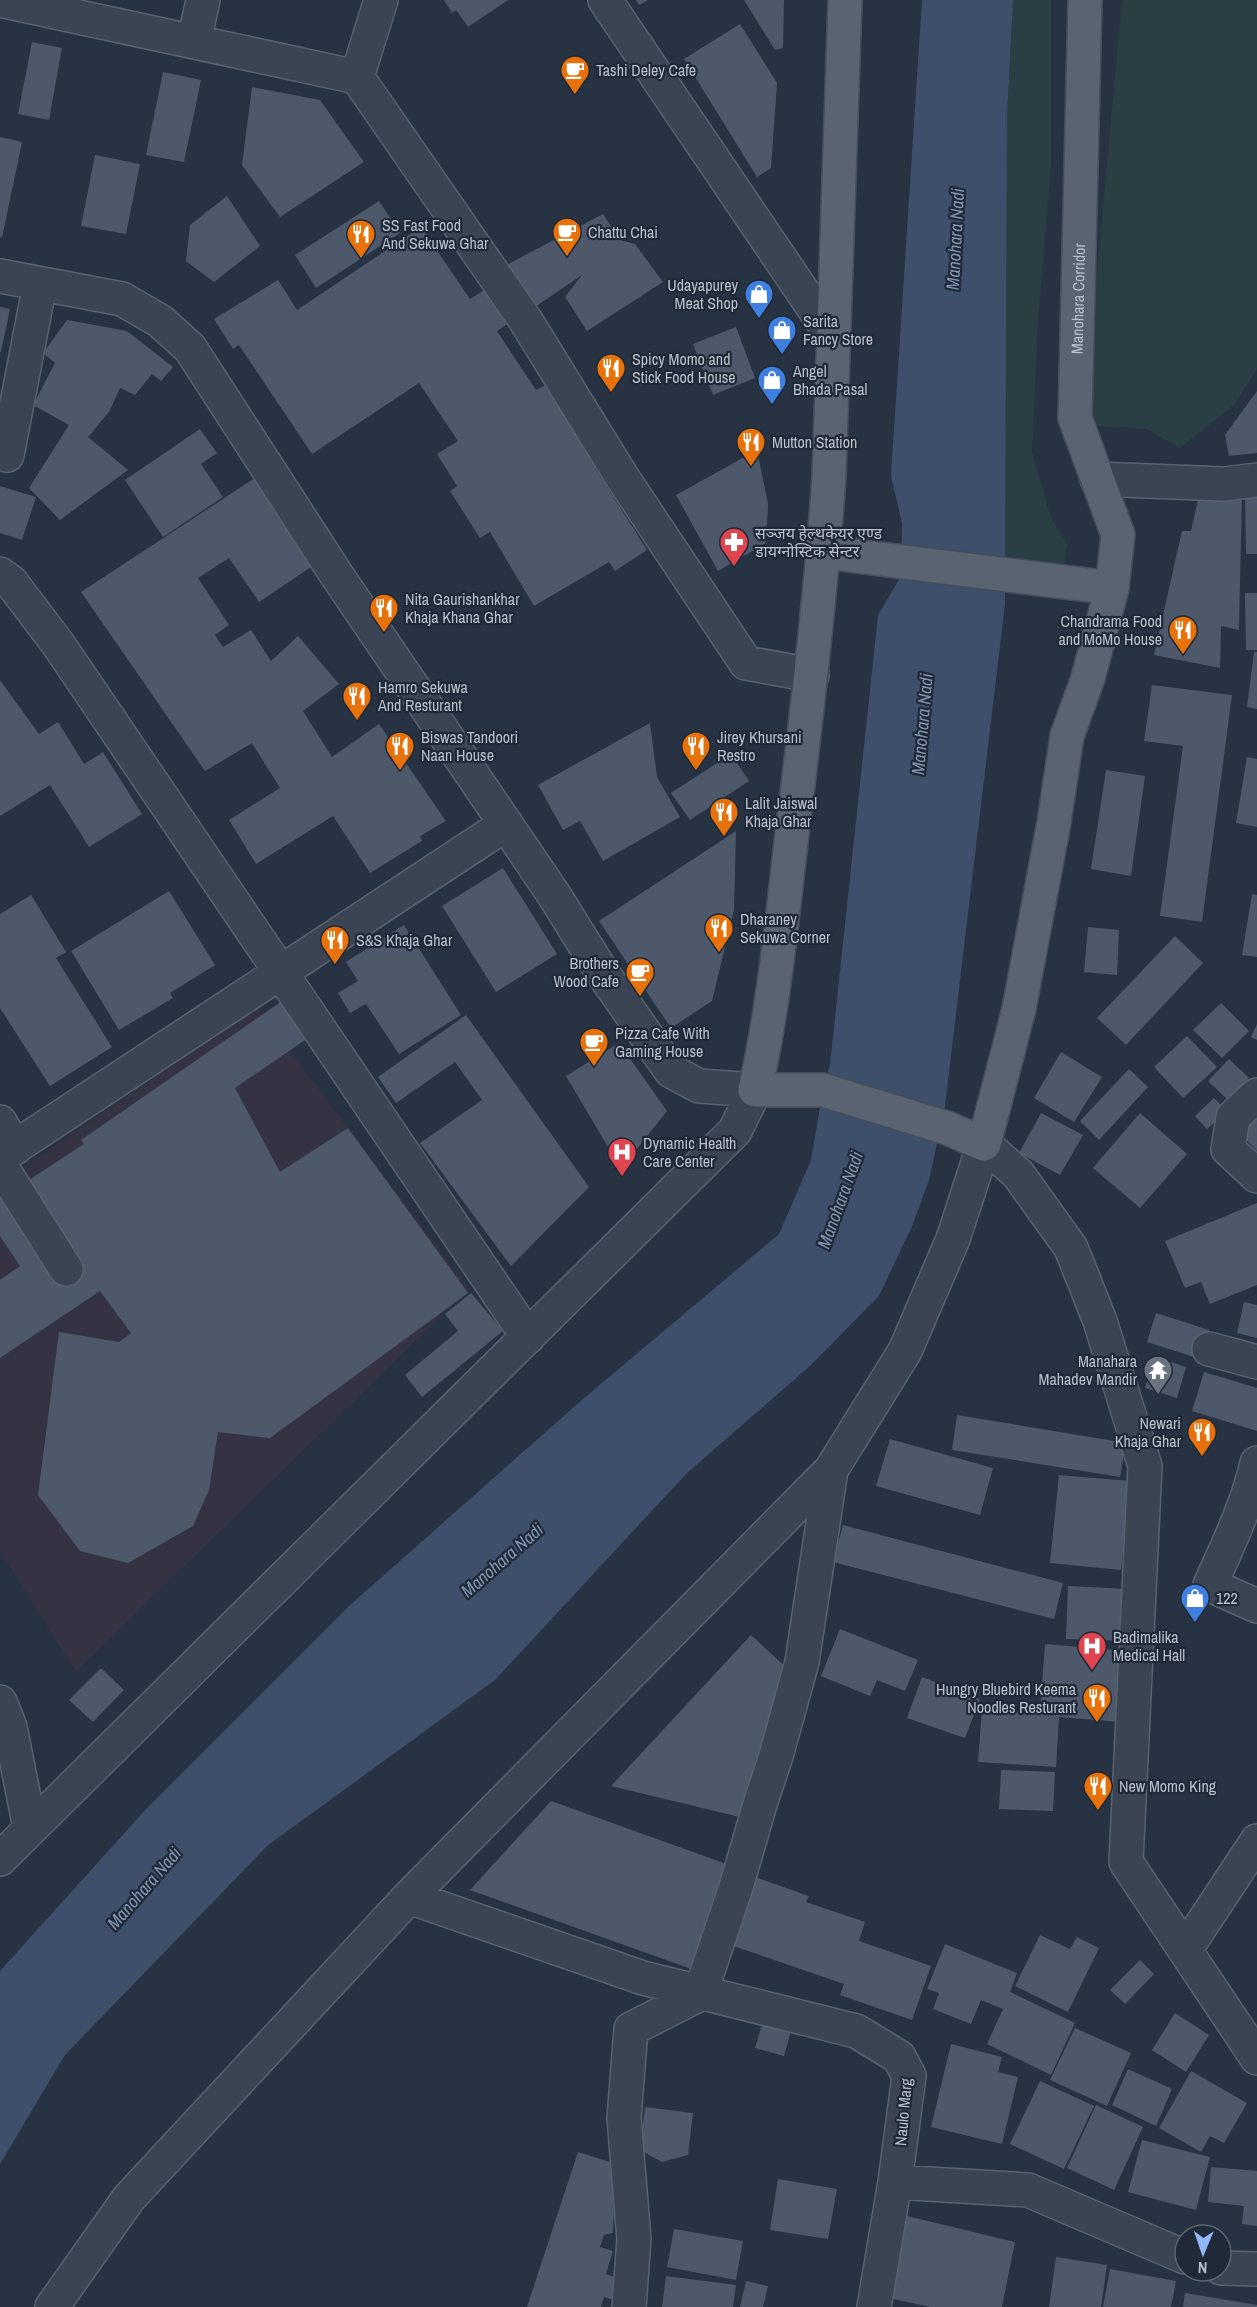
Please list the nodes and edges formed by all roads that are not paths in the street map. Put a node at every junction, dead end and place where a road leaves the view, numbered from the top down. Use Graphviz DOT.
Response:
graph roads {
  1 [pos="0,0"];
  2 [pos="203,0"];
  3 [pos="381,0"];
  4 [pos="605,0"];
  5 [pos="845,0"];
  6 [pos="1085,0"];
  7 [pos="194,41"];
  8 [pos="357,77"];
  9 [pos="0,276"];
  10 [pos="40,284"];
  11 [pos="834,338"];
  12 [pos="7,455"];
  13 [pos="1097,479"];
  14 [pos="1257,480"];
  15 [pos="824,552"];
  16 [pos="0,574"];
  17 [pos="1112,588"];
  18 [pos="812,675"];
  19 [pos="506,824"];
  20 [pos="280,973"];
  21 [pos="755,1090"];
  22 [pos="1257,1095"];
  23 [pos="984,1144"];
  24 [pos="4,1148"];
  25 [pos="1257,1176"];
  26 [pos="66,1269"];
  27 [pos="528,1337"];
  28 [pos="1209,1349"];
  29 [pos="1257,1362"];
  30 [pos="1257,1463"];
  31 [pos="831,1470"];
  32 [pos="1257,1606"];
  33 [pos="0,1702"];
  34 [pos="30,1828"];
  35 [pos="1257,1841"];
  36 [pos="0,1859"];
  37 [pos="409,1898"];
  38 [pos="1185,1950"];
  39 [pos="700,1994"];
  40 [pos="1257,2058"];
  41 [pos="895,2182"];
  42 [pos="1173,2253"];
  43 [pos="1233,2268"];
  44 [pos="1257,2269"];
  45 [pos="52,2307"];
  46 [pos="629,2307"];
  47 [pos="874,2307"];
  1 -- 7 [label="street"];
  2 -- 7 [label="street"];
  3 -- 8 [label="street"];
  4 -- 11 [label="street"];
  5 -- 11 [label="main road"];
  6 -- 13 [label="main road, Manohara Corridor"];
  7 -- 8 [label="street"];
  8 -- 18 [label="street"];
  9 -- 10 [label="street"];
  10 -- 12 [label="street"];
  10 -- 19 [label="street"];
  11 -- 15 [label="main road"];
  13 -- 14 [label="street"];
  13 -- 17 [label="main road, Manohara Corridor"];
  15 -- 17 [label="main road"];
  15 -- 18 [label="main road"];
  16 -- 20 [label="street"];
  17 -- 23 [label="main road, Manohara Corridor"];
  18 -- 21 [label="main road"];
  19 -- 20 [label="street"];
  19 -- 21 [label="street"];
  20 -- 24 [label="street"];
  20 -- 27 [label="street"];
  21 -- 23 [label="main road"];
  21 -- 27 [label="street"];
  22 -- 25 [label="street"];
  23 -- 31 [label="street"];
  23 -- 38 [label="street"];
  24 -- 26 [label="street"];
  27 -- 34 [label="street"];
  28 -- 29 [label="street"];
  30 -- 32 [label="street"];
  31 -- 37 [label="street"];
  31 -- 39 [label="street"];
  33 -- 34 [label="street"];
  34 -- 36 [label="street"];
  35 -- 38 [label="street"];
  37 -- 39 [label="street, Naulo Marg"];
  37 -- 45 [label="street"];
  38 -- 40 [label="street"];
  39 -- 41 [label="street, Naulo Marg"];
  39 -- 46 [label="street"];
  41 -- 42 [label="street"];
  41 -- 47 [label="street, Naulo Marg"];
  43 -- 44 [label="street"];
}
